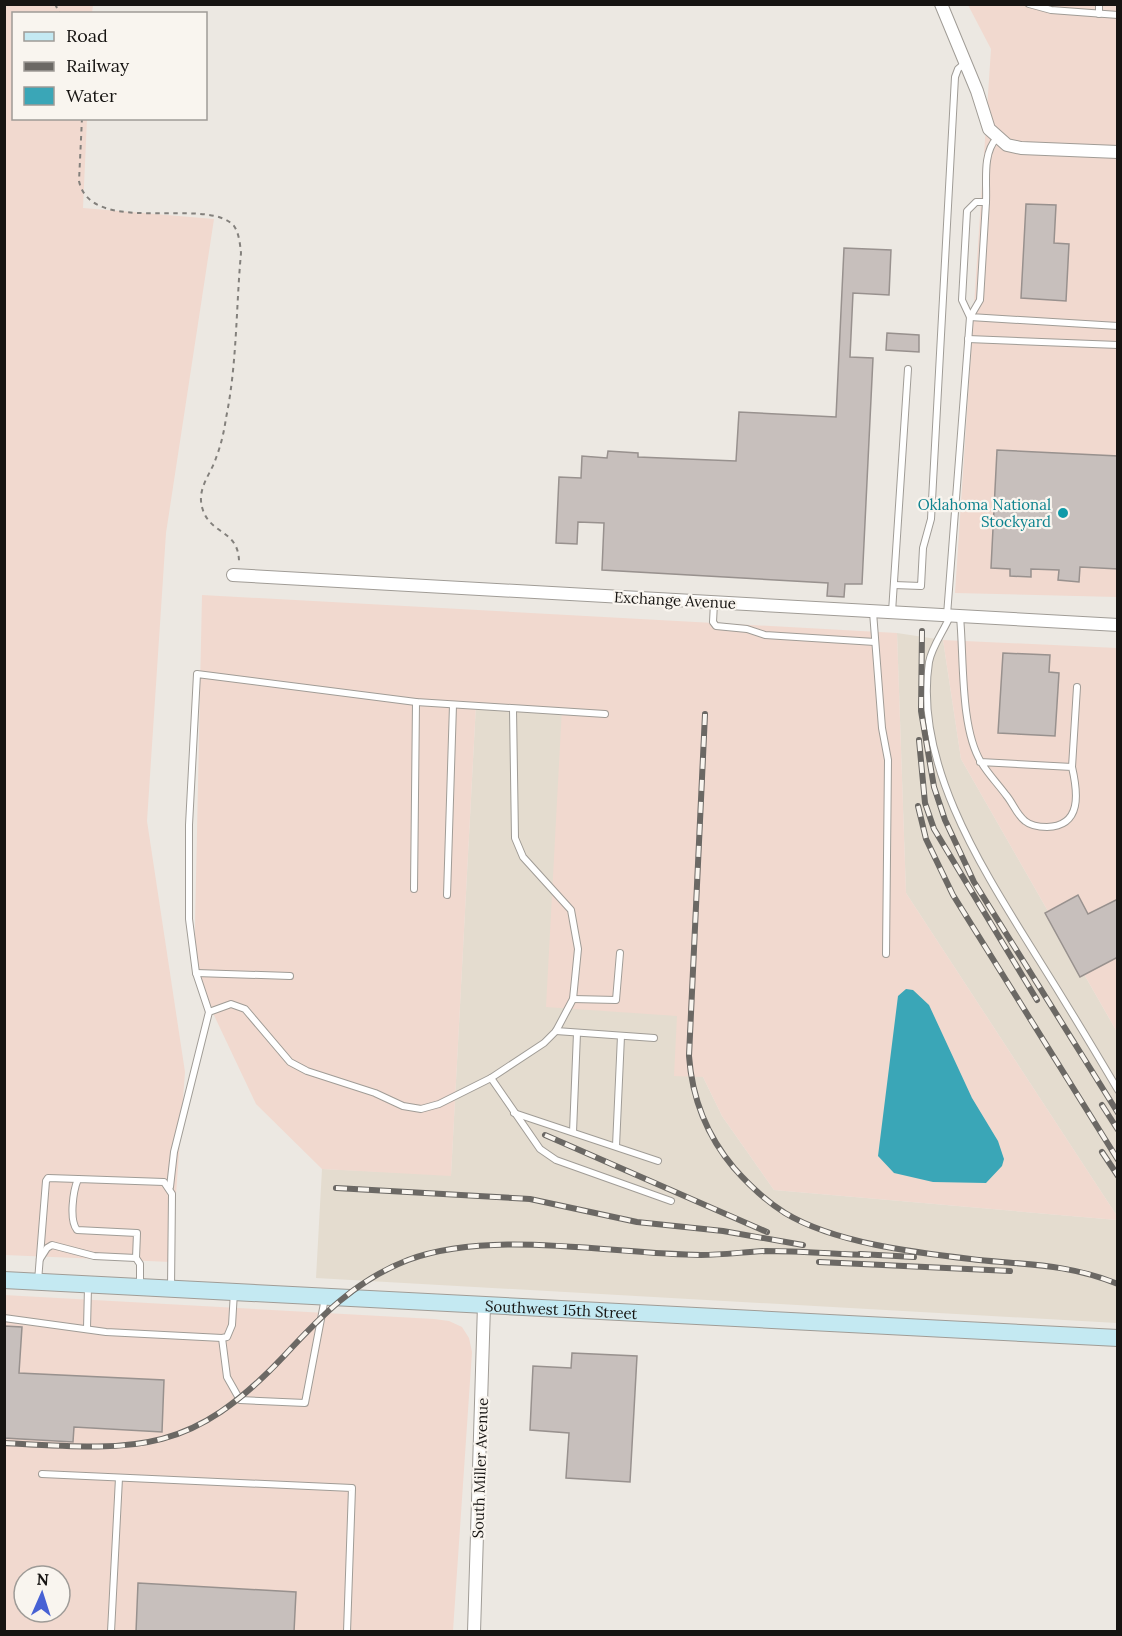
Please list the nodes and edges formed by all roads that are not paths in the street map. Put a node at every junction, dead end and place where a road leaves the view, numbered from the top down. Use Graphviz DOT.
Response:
graph roads {
  1 [pos="941,4"];
  2 [pos="1029,4"];
  3 [pos="1099,4"];
  4 [pos="1099,14"];
  5 [pos="1118,15"];
  6 [pos="965,63"];
  7 [pos="997,138"];
  8 [pos="1118,152"];
  9 [pos="986,202"];
  10 [pos="970,317"];
  11 [pos="1118,326"];
  12 [pos="968,339"];
  13 [pos="1118,345"];
  14 [pos="908,369"];
  15 [pos="236,575"];
  16 [pos="894,585"];
  17 [pos="714,602"];
  18 [pos="873,611"];
  19 [pos="892,612"];
  20 [pos="952,615"];
  21 [pos="1118,625"];
  22 [pos="875,642"];
  23 [pos="1077,687"];
  24 [pos="416,702"];
  25 [pos="453,705"];
  26 [pos="513,709"];
  27 [pos="604,714"];
  28 [pos="980,762"];
  29 [pos="1072,767"];
  30 [pos="414,889"];
  31 [pos="447,895"];
  32 [pos="620,953"];
  33 [pos="886,954"];
  34 [pos="196,973"];
  35 [pos="290,976"];
  36 [pos="573,999"];
  37 [pos="209,1012"];
  38 [pos="556,1031"];
  39 [pos="578,1033"];
  40 [pos="621,1036"];
  41 [pos="654,1038"];
  42 [pos="490,1078"];
  43 [pos="1118,1090"];
  44 [pos="513,1113"];
  45 [pos="573,1132"];
  46 [pos="616,1146"];
  47 [pos="658,1161"];
  48 [pos="78,1179"];
  49 [pos="170,1187"];
  50 [pos="671,1201"];
  51 [pos="136,1258"];
  52 [pos="40,1259"];
  53 [pos="4,1280"];
  54 [pos="38,1282"];
  55 [pos="88,1285"];
  56 [pos="140,1287"];
  57 [pos="171,1289"];
  58 [pos="234,1292"];
  59 [pos="325,1297"];
  60 [pos="484,1305"];
  61 [pos="4,1318"];
  62 [pos="87,1328"];
  63 [pos="222,1338"];
  64 [pos="1118,1338"];
  65 [pos="42,1474"];
  66 [pos="119,1478"];
  67 [pos="111,1632"];
  68 [pos="347,1632"];
  69 [pos="474,1632"];
  1 -- 6 [label="street"];
  2 -- 4 [label="lane"];
  3 -- 4 [label="lane"];
  4 -- 5 [label="lane"];
  6 -- 7 [label="street"];
  6 -- 16 [label="lane"];
  7 -- 8 [label="street"];
  7 -- 9 [label="lane"];
  9 -- 10 [label="lane"];
  9 -- 10 [label="lane"];
  10 -- 11 [label="lane"];
  10 -- 12 [label="lane"];
  12 -- 13 [label="lane"];
  12 -- 20 [label="lane"];
  14 -- 16 [label="lane"];
  15 -- 17 [label="street, Exchange Avenue"];
  16 -- 19 [label="lane"];
  17 -- 18 [label="street, Exchange Avenue"];
  17 -- 22 [label="lane"];
  18 -- 19 [label="street, Exchange Avenue"];
  18 -- 22 [label="lane"];
  19 -- 20 [label="street, Exchange Avenue"];
  20 -- 21 [label="street, Exchange Avenue"];
  20 -- 28 [label="lane"];
  20 -- 43 [label="lane"];
  22 -- 33 [label="lane"];
  23 -- 29 [label="lane"];
  24 -- 25 [label="lane"];
  24 -- 30 [label="lane"];
  24 -- 34 [label="lane"];
  25 -- 26 [label="lane"];
  25 -- 31 [label="lane"];
  26 -- 27 [label="lane"];
  26 -- 36 [label="lane"];
  28 -- 29 [label="lane"];
  28 -- 29 [label="lane"];
  32 -- 36 [label="lane"];
  34 -- 35 [label="lane"];
  34 -- 37 [label="lane"];
  36 -- 38 [label="lane"];
  37 -- 42 [label="lane"];
  37 -- 49 [label="lane"];
  38 -- 39 [label="lane"];
  38 -- 42 [label="lane"];
  39 -- 40 [label="lane"];
  39 -- 45 [label="lane"];
  40 -- 41 [label="lane"];
  40 -- 46 [label="lane"];
  42 -- 44 [label="lane"];
  44 -- 45 [label="lane"];
  44 -- 50 [label="lane"];
  45 -- 46 [label="lane"];
  46 -- 47 [label="lane"];
  48 -- 49 [label="lane"];
  48 -- 51 [label="lane"];
  48 -- 52 [label="lane"];
  49 -- 57 [label="lane"];
  51 -- 52 [label="lane"];
  51 -- 56 [label="lane"];
  52 -- 54 [label="lane"];
  53 -- 54 [label="main road, Southwest 15th Street"];
  54 -- 55 [label="main road, Southwest 15th Street"];
  55 -- 56 [label="main road, Southwest 15th Street"];
  55 -- 62 [label="lane"];
  56 -- 57 [label="main road, Southwest 15th Street"];
  57 -- 58 [label="main road, Southwest 15th Street"];
  58 -- 59 [label="main road, Southwest 15th Street"];
  58 -- 63 [label="lane"];
  59 -- 60 [label="main road, Southwest 15th Street"];
  59 -- 63 [label="lane"];
  60 -- 64 [label="main road, Southwest 15th Street"];
  60 -- 69 [label="street, South Miller Avenue"];
  61 -- 62 [label="lane"];
  62 -- 63 [label="lane"];
  65 -- 66 [label="lane"];
  66 -- 67 [label="lane"];
  66 -- 68 [label="lane"];
}
